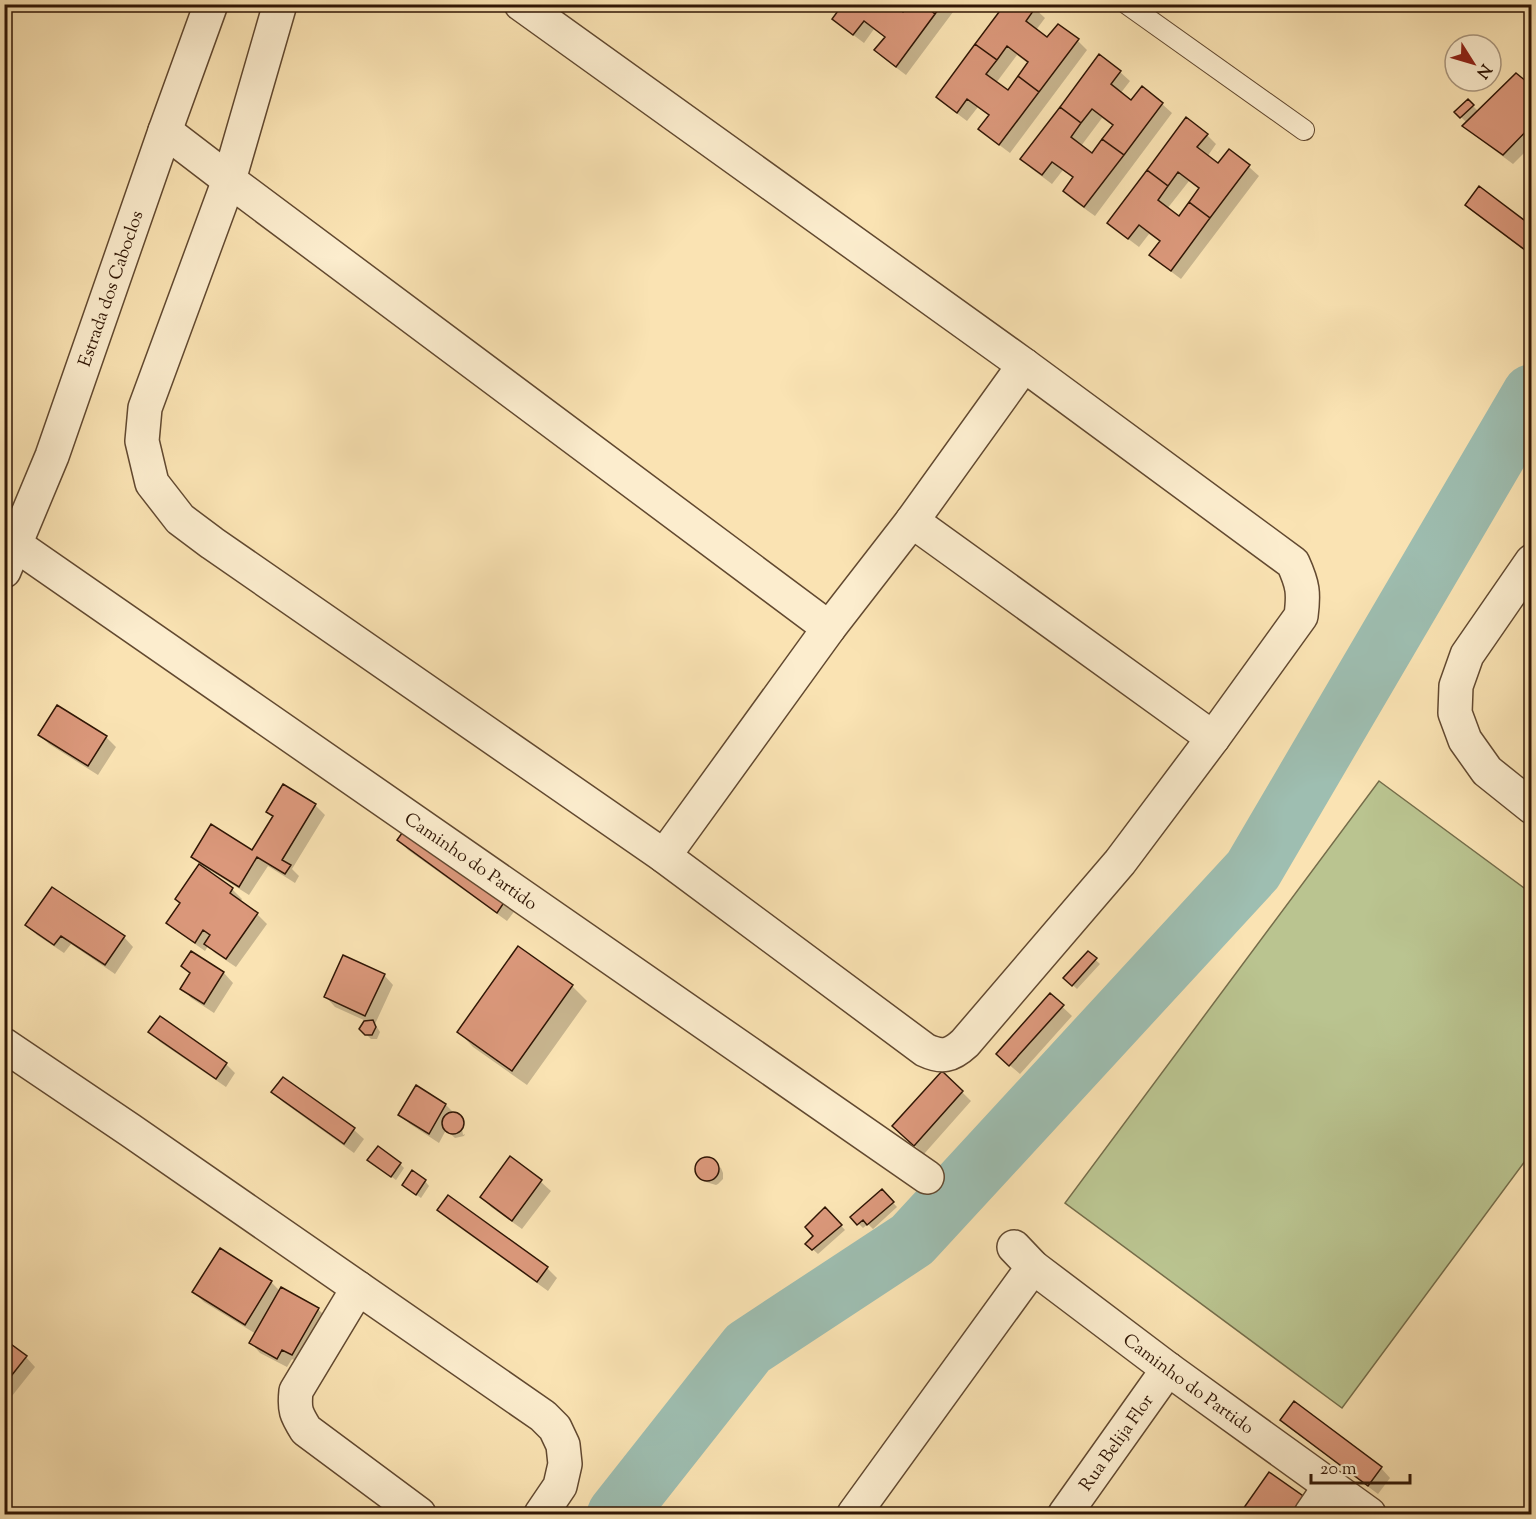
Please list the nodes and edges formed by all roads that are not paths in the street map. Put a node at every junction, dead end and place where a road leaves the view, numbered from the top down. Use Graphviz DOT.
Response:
graph roads {
  1 [pos="211,4"];
  2 [pos="280,4"];
  3 [pos="521,4"];
  4 [pos="1127,4"];
  5 [pos="1304,130"];
  6 [pos="165,131"];
  7 [pos="229,180"];
  8 [pos="1024,365"];
  9 [pos="912,521"];
  10 [pos="10,558"];
  11 [pos="1532,561"];
  12 [pos="829,628"];
  13 [pos="1213,738"];
  14 [pos="1532,807"];
  15 [pos="664,856"];
  16 [pos="4,1045"];
  17 [pos="927,1177"];
  18 [pos="358,1288"];
  19 [pos="1168,1369"];
  20 [pos="1330,1486"];
  21 [pos="419,1515"];
  22 [pos="540,1515"];
  23 [pos="854,1515"];
  24 [pos="1065,1515"];
  25 [pos="1311,1515"];
  26 [pos="1369,1515"];
  1 -- 6 [label="street, Estrada dos Caboclos"];
  2 -- 7 [label="street"];
  3 -- 8 [label="street"];
  4 -- 5 [label="lane"];
  6 -- 7 [label="street"];
  6 -- 10 [label="street, Estrada dos Caboclos"];
  7 -- 12 [label="street"];
  7 -- 15 [label="street"];
  8 -- 9 [label="street"];
  8 -- 13 [label="street"];
  9 -- 12 [label="street"];
  9 -- 13 [label="street"];
  10 -- 17 [label="street, Caminho do Partido"];
  11 -- 14 [label="street"];
  12 -- 15 [label="street"];
  13 -- 15 [label="street"];
  16 -- 18 [label="street"];
  18 -- 21 [label="street"];
  18 -- 22 [label="street"];
  19 -- 20 [label="street, Caminho do Partido"];
  19 -- 23 [label="street, Caminho do Partido"];
  19 -- 24 [label="street, Rua Belija Flor"];
  20 -- 25 [label="street"];
  20 -- 26 [label="street, Caminho do Partido"];
}
